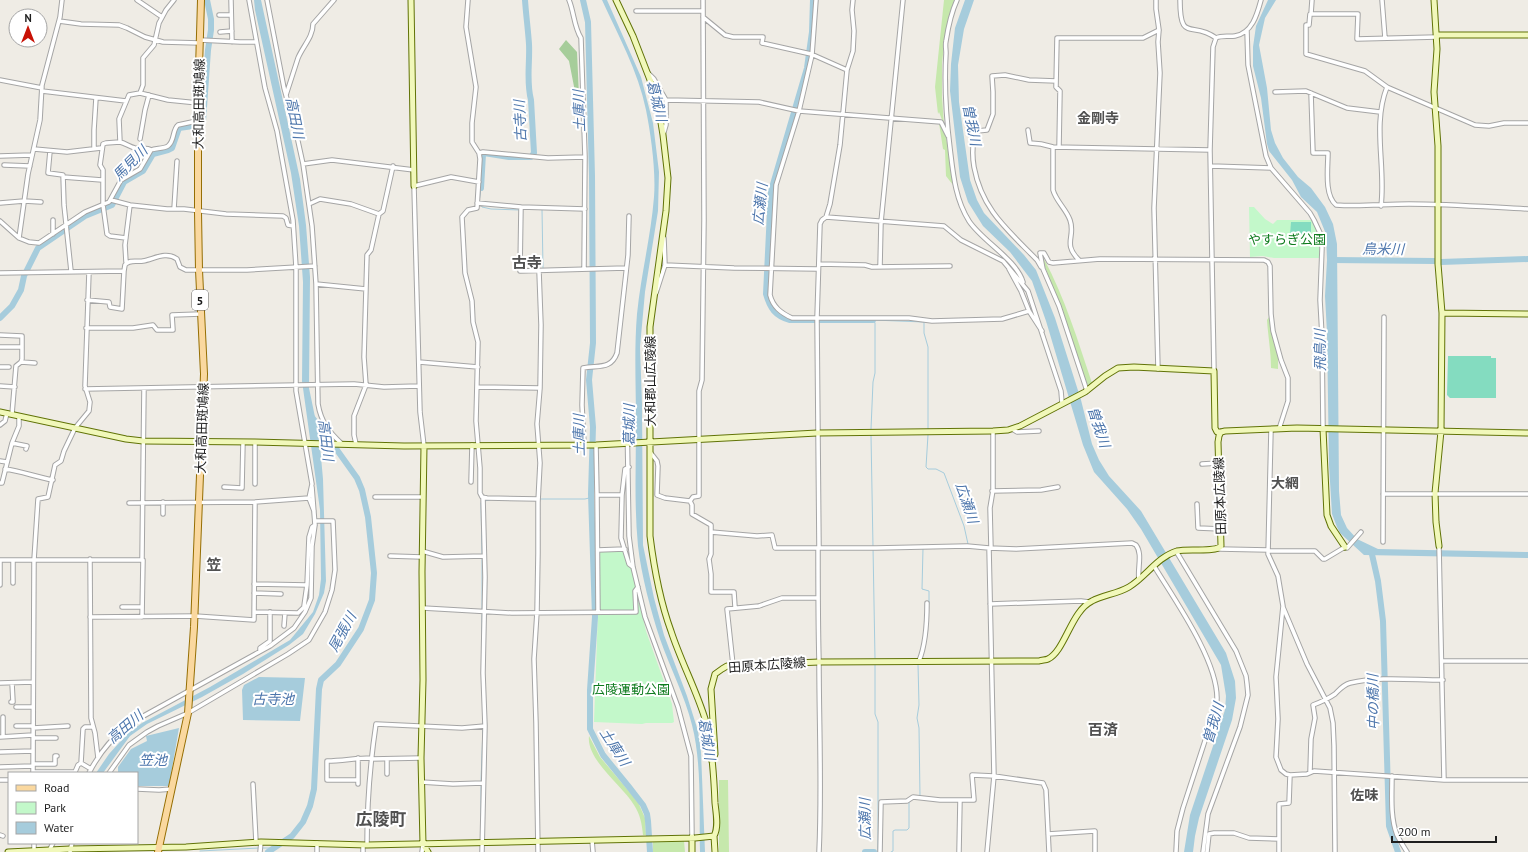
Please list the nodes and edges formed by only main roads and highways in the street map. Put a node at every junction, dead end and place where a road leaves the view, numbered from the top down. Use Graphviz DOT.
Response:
graph roads {
  1 [pos="201,0"];
  2 [pos="159,850"];
  1 -- 2 [label="main road, 大和高田斑鳩線 / 5"];
}
